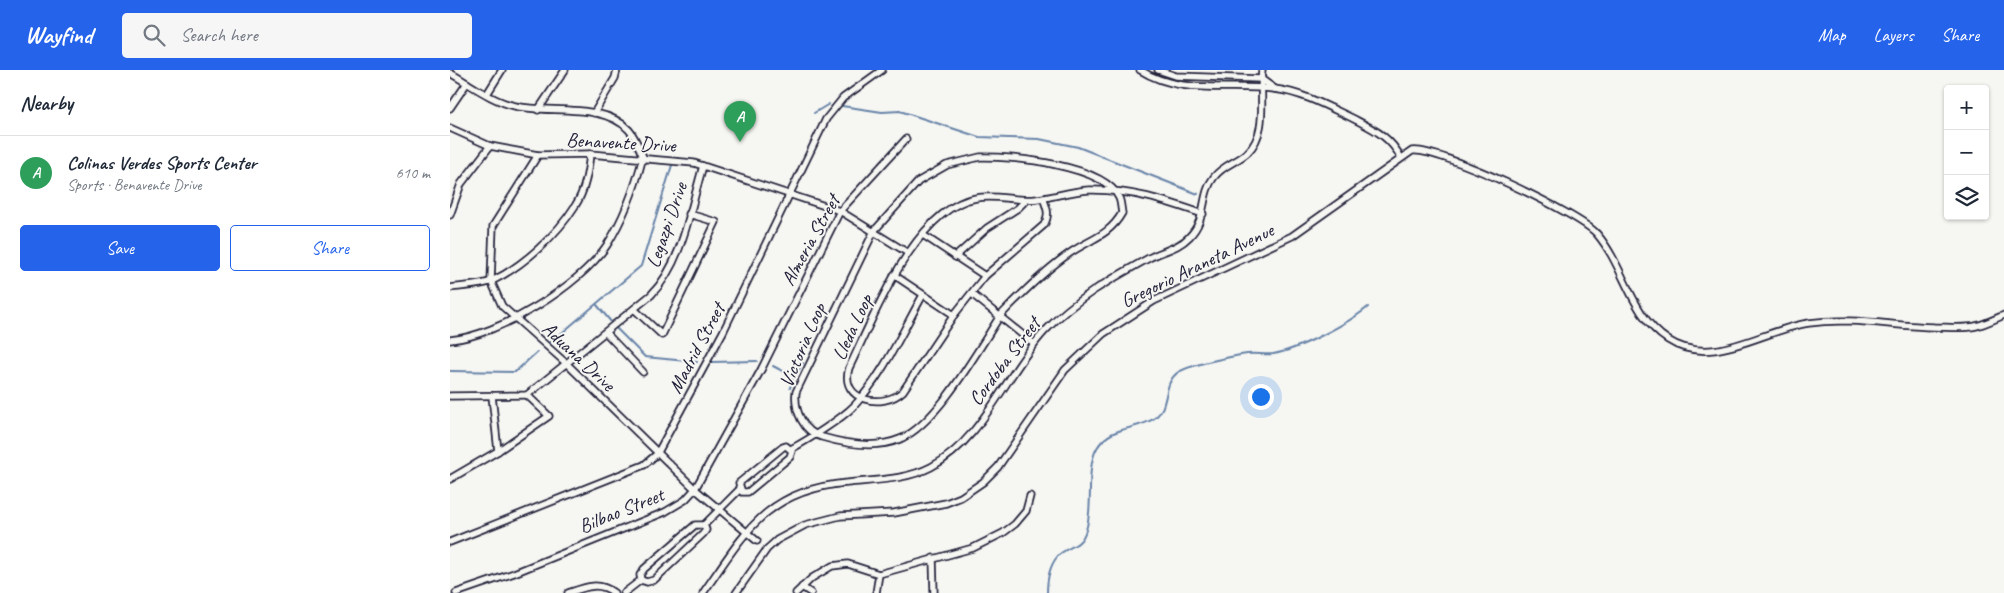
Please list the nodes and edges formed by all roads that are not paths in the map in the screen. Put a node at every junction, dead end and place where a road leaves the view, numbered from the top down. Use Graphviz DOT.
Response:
graph roads {
  1 [pos="502,70"];
  2 [pos="565,70"];
  3 [pos="617,70"];
  4 [pos="882,70"];
  5 [pos="1140,70"];
  6 [pos="1158,70"];
  7 [pos="1262,70"];
  8 [pos="450,73"];
  9 [pos="1261,79"];
  10 [pos="467,83"];
  11 [pos="1260,88"];
  12 [pos="1275,89"];
  13 [pos="487,94"];
  14 [pos="450,108"];
  15 [pos="538,110"];
  16 [pos="594,112"];
  17 [pos="450,128"];
  18 [pos="906,139"];
  19 [pos="490,146"];
  20 [pos="590,154"];
  21 [pos="538,155"];
  22 [pos="643,157"];
  23 [pos="1401,158"];
  24 [pos="703,166"];
  25 [pos="1114,191"];
  26 [pos="790,194"];
  27 [pos="1043,198"];
  28 [pos="1025,201"];
  29 [pos="840,211"];
  30 [pos="450,214"];
  31 [pos="689,214"];
  32 [pos="1203,214"];
  33 [pos="874,231"];
  34 [pos="923,235"];
  35 [pos="908,253"];
  36 [pos="955,257"];
  37 [pos="894,275"];
  38 [pos="985,276"];
  39 [pos="491,281"];
  40 [pos="450,288"];
  41 [pos="972,294"];
  42 [pos="923,295"];
  43 [pos="634,309"];
  44 [pos="954,315"];
  45 [pos="2004,315"];
  46 [pos="1000,316"];
  47 [pos="516,320"];
  48 [pos="606,333"];
  49 [pos="450,340"];
  50 [pos="1034,344"];
  51 [pos="567,364"];
  52 [pos="761,370"];
  53 [pos="642,372"];
  54 [pos="527,395"];
  55 [pos="450,396"];
  56 [pos="492,396"];
  57 [pos="860,398"];
  58 [pos="814,435"];
  59 [pos="791,449"];
  60 [pos="498,451"];
  61 [pos="657,454"];
  62 [pos="450,478"];
  63 [pos="695,489"];
  64 [pos="740,489"];
  65 [pos="1030,496"];
  66 [pos="721,511"];
  67 [pos="704,525"];
  68 [pos="746,531"];
  69 [pos="757,541"];
  70 [pos="450,542"];
  71 [pos="934,558"];
  72 [pos="880,574"];
  73 [pos="641,580"];
  74 [pos="802,587"];
  75 [pos="456,593"];
  76 [pos="568,593"];
  77 [pos="614,593"];
  78 [pos="624,593"];
  79 [pos="703,593"];
  80 [pos="736,593"];
  81 [pos="796,593"];
  82 [pos="811,593"];
  83 [pos="876,593"];
  84 [pos="934,593"];
  1 -- 13 [label="street"];
  2 -- 15 [label="street"];
  3 -- 16 [label="street"];
  4 -- 26 [label="street, Madrid Street"];
  5 -- 11 [label="street"];
  6 -- 9 [label="street"];
  7 -- 9 [label="street, Cordoba Street"];
  8 -- 10 [label="street"];
  9 -- 11 [label="street, Cordoba Street"];
  9 -- 12 [label="street"];
  10 -- 13 [label="street"];
  10 -- 14 [label="street"];
  11 -- 12 [label="street"];
  11 -- 32 [label="street, Cordoba Street"];
  12 -- 23 [label="street"];
  13 -- 15 [label="street"];
  15 -- 16 [label="street"];
  16 -- 22 [label="street"];
  17 -- 19 [label="street, Benavente Drive"];
  18 -- 29 [label="street, Almeria Street"];
  19 -- 21 [label="street, Benavente Drive"];
  19 -- 30 [label="street"];
  20 -- 21 [label="street, Benavente Drive"];
  20 -- 22 [label="street, Benavente Drive"];
  20 -- 39 [label="street"];
  21 -- 39 [label="street, Aduana Drive"];
  22 -- 24 [label="street, Benavente Drive"];
  22 -- 47 [label="street"];
  23 -- 45 [label="street, Gregorio Araneta Avenue"];
  23 -- 80 [label="street, Gregorio Araneta Avenue"];
  24 -- 26 [label="street, Benavente Drive"];
  24 -- 31 [label="street, Legazpi Drive"];
  25 -- 27 [label="street, Lleda Loop"];
  25 -- 32 [label="street"];
  25 -- 33 [label="street, Victoria Loop"];
  25 -- 46 [label="street"];
  26 -- 29 [label="street, Benavente Drive"];
  26 -- 61 [label="street, Madrid Street"];
  27 -- 28 [label="street, Lleda Loop"];
  27 -- 38 [label="street"];
  28 -- 34 [label="street, Lleda Loop"];
  28 -- 36 [label="street"];
  29 -- 33 [label="street, Benavente Drive"];
  29 -- 52 [label="street, Almeria Street"];
  31 -- 43 [label="street, Legazpi Drive"];
  31 -- 43 [label="street"];
  32 -- 50 [label="street, Cordoba Street"];
  33 -- 35 [label="street, Benavente Drive"];
  33 -- 58 [label="street, Victoria Loop"];
  34 -- 35 [label="street, Lleda Loop"];
  34 -- 36 [label="street"];
  35 -- 37 [label="street, Lleda Loop"];
  36 -- 38 [label="street"];
  37 -- 42 [label="street"];
  37 -- 57 [label="street, Lleda Loop"];
  38 -- 41 [label="street"];
  39 -- 40 [label="street"];
  39 -- 47 [label="street, Aduana Drive"];
  41 -- 44 [label="street"];
  41 -- 46 [label="street"];
  42 -- 44 [label="street"];
  42 -- 57 [label="street"];
  43 -- 48 [label="street, Legazpi Drive"];
  44 -- 57 [label="street"];
  46 -- 50 [label="street"];
  46 -- 58 [label="street"];
  47 -- 49 [label="street"];
  47 -- 51 [label="street, Aduana Drive"];
  48 -- 51 [label="street, Legazpi Drive"];
  48 -- 53 [label="street"];
  50 -- 68 [label="street, Cordoba Street"];
  51 -- 54 [label="street, Legazpi Drive"];
  51 -- 61 [label="street, Aduana Drive"];
  52 -- 63 [label="street, Bilbao Street"];
  54 -- 56 [label="street"];
  54 -- 60 [label="street"];
  55 -- 56 [label="street"];
  56 -- 60 [label="street"];
  57 -- 58 [label="street"];
  58 -- 59 [label="street"];
  59 -- 64 [label="street"];
  59 -- 64 [label="street"];
  60 -- 62 [label="street"];
  61 -- 63 [label="street, Aduana Drive"];
  61 -- 70 [label="street, Madrid Street"];
  63 -- 66 [label="street, Aduana Drive"];
  63 -- 75 [label="street, Bilbao Street"];
  64 -- 66 [label="street"];
  65 -- 71 [label="street"];
  66 -- 67 [label="street"];
  66 -- 68 [label="street, Aduana Drive"];
  67 -- 73 [label="street"];
  67 -- 73 [label="street"];
  68 -- 69 [label="street, Aduana Drive"];
  68 -- 79 [label="street, Cordoba Street"];
  71 -- 72 [label="street"];
  71 -- 84 [label="street"];
  72 -- 74 [label="street"];
  72 -- 83 [label="street"];
  73 -- 78 [label="street"];
  74 -- 81 [label="street"];
  74 -- 82 [label="street"];
  76 -- 77 [label="street"];
}
